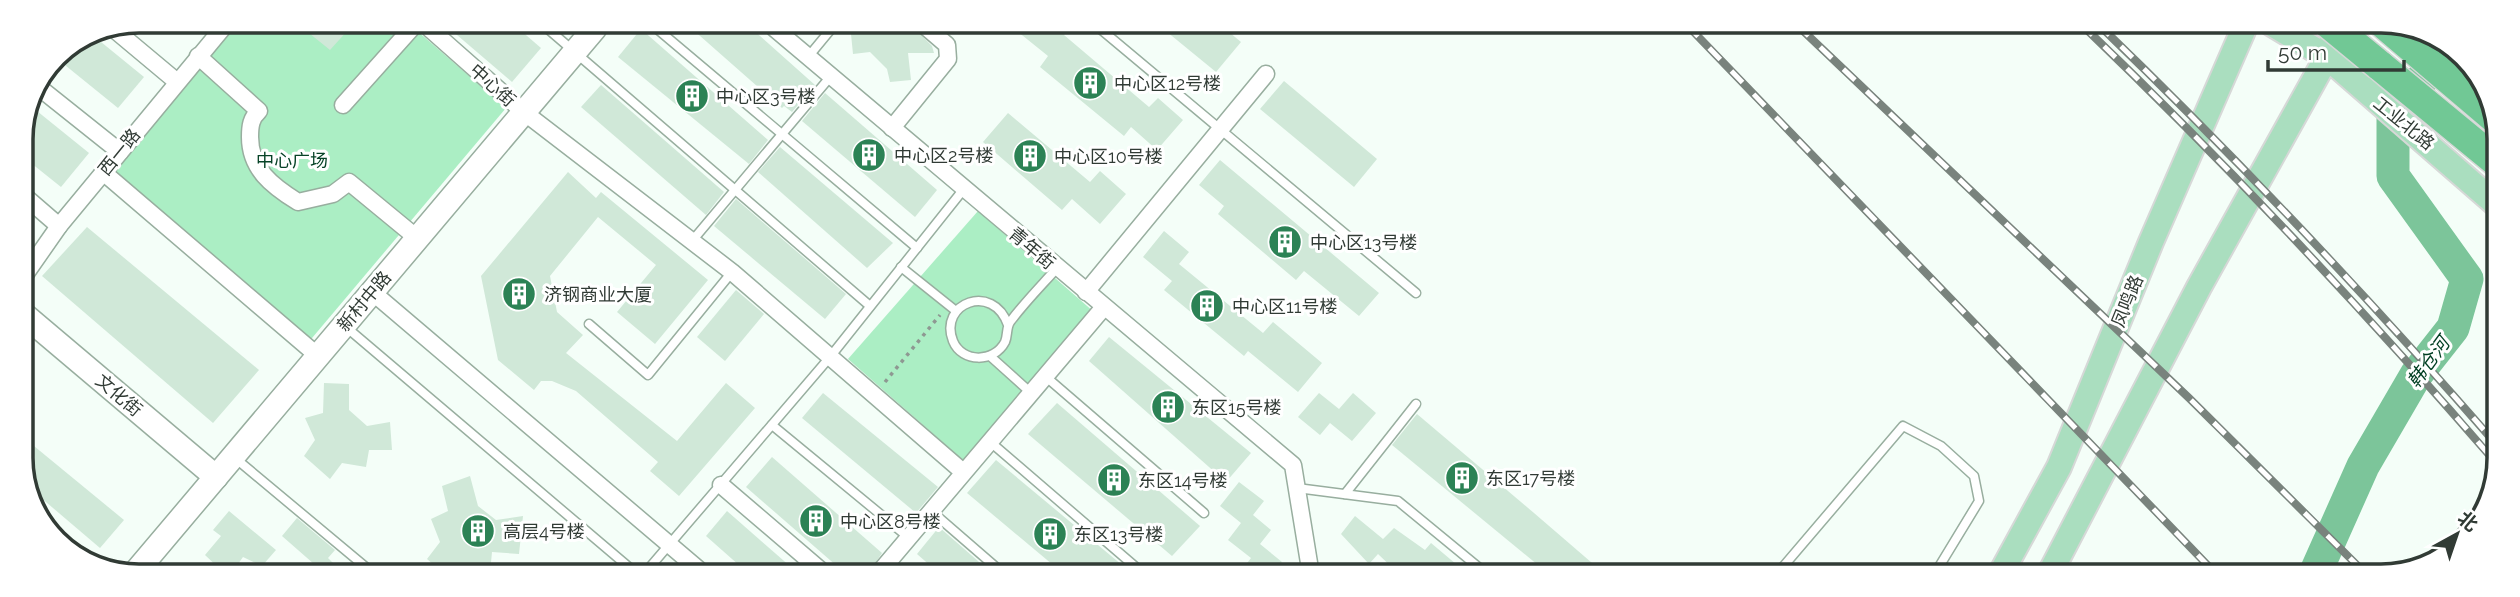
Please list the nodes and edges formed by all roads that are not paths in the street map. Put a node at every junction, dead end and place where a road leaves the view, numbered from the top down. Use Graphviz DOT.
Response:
graph roads {
  1 [pos="219,33"];
  2 [pos="407,33"];
  3 [pos="435,33"];
  4 [pos="553,33"];
  5 [pos="591,33"];
  6 [pos="662,33"];
  7 [pos="780,33"];
  8 [pos="828,33"];
  9 [pos="933,33"];
  10 [pos="1105,33"];
  11 [pos="2242,33"];
  12 [pos="2287,33"];
  13 [pos="2334,33"];
  14 [pos="2340,33"];
  15 [pos="120,35"];
  16 [pos="2397,35"];
  17 [pos="575,52"];
  18 [pos="198,56"];
  19 [pos="808,57"];
  20 [pos="2327,57"];
  21 [pos="1266,74"];
  22 [pos="831,76"];
  23 [pos="176,81"];
  24 [pos="45,92"];
  25 [pos="343,106"];
  26 [pos="2482,107"];
  27 [pos="525,113"];
  28 [pos="892,128"];
  29 [pos="1219,130"];
  30 [pos="782,135"];
  31 [pos="120,152"];
  32 [pos="2487,154"];
  33 [pos="103,172"];
  34 [pos="736,191"];
  35 [pos="963,191"];
  36 [pos="2487,196"];
  37 [pos="33,204"];
  38 [pos="59,226"];
  39 [pos="417,238"];
  40 [pos="692,242"];
  41 [pos="917,248"];
  42 [pos="33,263"];
  43 [pos="901,267"];
  44 [pos="1057,268"];
  45 [pos="732,272"];
  46 [pos="371,291"];
  47 [pos="1086,292"];
  48 [pos="1416,293"];
  49 [pos="870,306"];
  50 [pos="1104,307"];
  51 [pos="956,311"];
  52 [pos="33,322"];
  53 [pos="589,324"];
  54 [pos="344,325"];
  55 [pos="1008,325"];
  56 [pos="317,356"];
  57 [pos="990,356"];
  58 [pos="830,357"];
  59 [pos="1045,376"];
  60 [pos="1030,392"];
  61 [pos="1416,404"];
  62 [pos="772,425"];
  63 [pos="988,440"];
  64 [pos="233,456"];
  65 [pos="962,471"];
  66 [pos="216,477"];
  67 [pos="721,485"];
  68 [pos="1297,488"];
  69 [pos="1345,494"];
  70 [pos="930,510"];
  71 [pos="1204,513"];
  72 [pos="908,537"];
  73 [pos="670,545"];
  74 [pos="142,564"];
  75 [pos="362,564"];
  76 [pos="624,564"];
  77 [pos="653,564"];
  78 [pos="692,564"];
  79 [pos="813,564"];
  80 [pos="887,564"];
  81 [pos="992,564"];
  82 [pos="1131,564"];
  83 [pos="1309,564"];
  84 [pos="1475,564"];
  85 [pos="1785,564"];
  86 [pos="1941,564"];
  87 [pos="2006,564"];
  88 [pos="2055,564"];
  1 -- 18 [label="street, 西一路"];
  2 -- 25 [label="street"];
  3 -- 27 [label="street, 中心街"];
  4 -- 17 [label="lane"];
  5 -- 17 [label="street, 新村中路"];
  6 -- 30 [label="lane"];
  7 -- 19 [label="street, 青年街"];
  8 -- 19 [label="lane"];
  9 -- 28 [label="street"];
  10 -- 29 [label="lane"];
  11 -- 87 [label="main road, 凤鸣路"];
  12 -- 20 [label="main road, 工业北路"];
  13 -- 20 [label="main road"];
  14 -- 32 [label="highway, bridge"];
  15 -- 23 [label="street"];
  16 -- 26 [label="highway"];
  17 -- 27 [label="street, 新村中路"];
  17 -- 34 [label="lane"];
  18 -- 23 [label="street, 西一路"];
  18 -- 39 [label="street"];
  19 -- 22 [label="street, 青年街"];
  20 -- 36 [label="main road, 工业北路"];
  20 -- 88 [label="main road"];
  21 -- 29 [label="street"];
  22 -- 28 [label="street, 青年街"];
  22 -- 30 [label="lane"];
  23 -- 31 [label="street, 西一路"];
  24 -- 31 [label="street"];
  27 -- 39 [label="street, 新村中路"];
  27 -- 40 [label="street, 中心街"];
  28 -- 35 [label="street, 青年街"];
  29 -- 47 [label="street"];
  29 -- 48 [label="lane"];
  30 -- 34 [label="lane"];
  30 -- 41 [label="lane"];
  31 -- 33 [label="street, 西一路"];
  33 -- 38 [label="street, 西一路"];
  33 -- 56 [label="street"];
  34 -- 40 [label="lane"];
  34 -- 49 [label="lane"];
  35 -- 41 [label="lane"];
  35 -- 44 [label="street, 青年街"];
  37 -- 38 [label="street"];
  38 -- 42 [label="street, 西一路"];
  39 -- 46 [label="street, 新村中路"];
  40 -- 45 [label="street, 中心街"];
  41 -- 43 [label="lane"];
  43 -- 49 [label="lane"];
  43 -- 51 [label="lane"];
  44 -- 47 [label="street, 青年街"];
  44 -- 55 [label="lane"];
  45 -- 53 [label="lane"];
  45 -- 58 [label="street, 中心街"];
  46 -- 54 [label="street, 新村中路"];
  46 -- 73 [label="street"];
  47 -- 50 [label="street, 青年街"];
  49 -- 58 [label="lane"];
  50 -- 59 [label="street"];
  50 -- 68 [label="street, 青年街"];
  51 -- 55 [label="lane"];
  51 -- 57 [label="lane"];
  52 -- 66 [label="street, 文化街"];
  54 -- 56 [label="street, 新村中路"];
  54 -- 76 [label="lane"];
  55 -- 57 [label="lane"];
  56 -- 64 [label="street, 新村中路"];
  57 -- 60 [label="lane"];
  58 -- 62 [label="lane"];
  58 -- 65 [label="street, 中心街"];
  59 -- 60 [label="street"];
  59 -- 71 [label="lane"];
  60 -- 63 [label="street"];
  61 -- 69 [label="lane"];
  62 -- 67 [label="lane"];
  62 -- 72 [label="lane"];
  63 -- 65 [label="street"];
  63 -- 82 [label="lane"];
  64 -- 66 [label="street, 新村中路"];
  64 -- 75 [label="lane"];
  65 -- 70 [label="street"];
  66 -- 74 [label="street, 新村中路"];
  67 -- 73 [label="lane"];
  67 -- 79 [label="street"];
  68 -- 69 [label="lane"];
  68 -- 83 [label="street"];
  69 -- 84 [label="lane"];
  70 -- 72 [label="street"];
  70 -- 81 [label="lane"];
  72 -- 80 [label="street"];
  73 -- 77 [label="lane"];
  73 -- 78 [label="street"];
  85 -- 86 [label="lane"];
}
